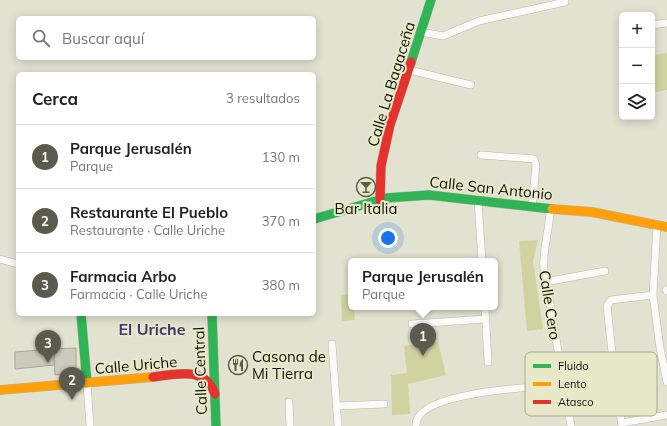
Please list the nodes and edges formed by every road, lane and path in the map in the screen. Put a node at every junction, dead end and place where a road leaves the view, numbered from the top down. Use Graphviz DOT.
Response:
graph roads {
  1 [pos="431,0"];
  2 [pos="565,2"];
  3 [pos="667,23"];
  4 [pos="655,25"];
  5 [pos="421,32"];
  6 [pos="409,70"];
  7 [pos="471,85"];
  8 [pos="481,155"];
  9 [pos="380,200"];
  10 [pos="478,201"];
  11 [pos="532,207"];
  12 [pos="550,209"];
  13 [pos="316,218"];
  14 [pos="657,225"];
  15 [pos="667,227"];
  16 [pos="482,258"];
  17 [pos="0,259"];
  18 [pos="16,263"];
  19 [pos="605,271"];
  20 [pos="545,282"];
  21 [pos="653,295"];
  22 [pos="485,310"];
  23 [pos="81,316"];
  24 [pos="212,316"];
  25 [pos="485,319"];
  26 [pos="412,324"];
  27 [pos="332,344"];
  28 [pos="558,352"];
  29 [pos="612,352"];
  30 [pos="214,358"];
  31 [pos="488,362"];
  32 [pos="85,373"];
  33 [pos="182,374"];
  34 [pos="98,382"];
  35 [pos="667,382"];
  36 [pos="87,384"];
  37 [pos="525,388"];
  38 [pos="0,390"];
  39 [pos="215,394"];
  40 [pos="289,402"];
  41 [pos="384,404"];
  42 [pos="337,406"];
  43 [pos="667,415"];
  44 [pos="569,416"];
  45 [pos="622,424"];
  46 [pos="90,426"];
  47 [pos="216,426"];
  48 [pos="290,426"];
  49 [pos="338,426"];
  50 [pos="416,426"];
  51 [pos="571,426"];
  1 -- 5 [label="main road, Calle La Bagaceña"];
  2 -- 5 [label="street"];
  3 -- 4 [label="street"];
  5 -- 6 [label="main road, Calle La Bagaceña"];
  6 -- 7 [label="street"];
  6 -- 9 [label="main road, Calle La Bagaceña"];
  8 -- 11 [label="street"];
  9 -- 10 [label="main road, Calle San Antonio"];
  9 -- 13 [label="main road, Calle San Antonio"];
  10 -- 11 [label="main road, Calle San Antonio"];
  10 -- 16 [label="street"];
  11 -- 12 [label="main road, Calle San Antonio"];
  12 -- 14 [label="main road, Calle San Antonio"];
  12 -- 20 [label="street, Calle Cero"];
  14 -- 15 [label="main road, Calle San Antonio"];
  14 -- 21 [label="street"];
  17 -- 18 [label="street"];
  19 -- 20 [label="street"];
  20 -- 28 [label="street, Calle Cero"];
  21 -- 29 [label="street"];
  21 -- 35 [label="street"];
  22 -- 25 [label="street"];
  23 -- 32 [label="main road"];
  24 -- 30 [label="main road, Calle Central"];
  25 -- 26 [label="street"];
  25 -- 31 [label="street"];
  27 -- 42 [label="street"];
  30 -- 33 [label="main road"];
  30 -- 39 [label="main road, Calle Central"];
  32 -- 34 [label="main road"];
  32 -- 36 [label="main road"];
  33 -- 34 [label="main road, Calle Uriche"];
  33 -- 39 [label="main road, Calle Uriche"];
  34 -- 36 [label="main road, Calle Uriche"];
  36 -- 38 [label="main road, Calle Uriche"];
  36 -- 46 [label="street"];
  37 -- 50 [label="street"];
  39 -- 47 [label="main road, Calle Central"];
  40 -- 48 [label="street"];
  41 -- 42 [label="street"];
  42 -- 49 [label="street"];
  43 -- 45 [label="street"];
  44 -- 51 [label="street, Calle Cero"];
}
